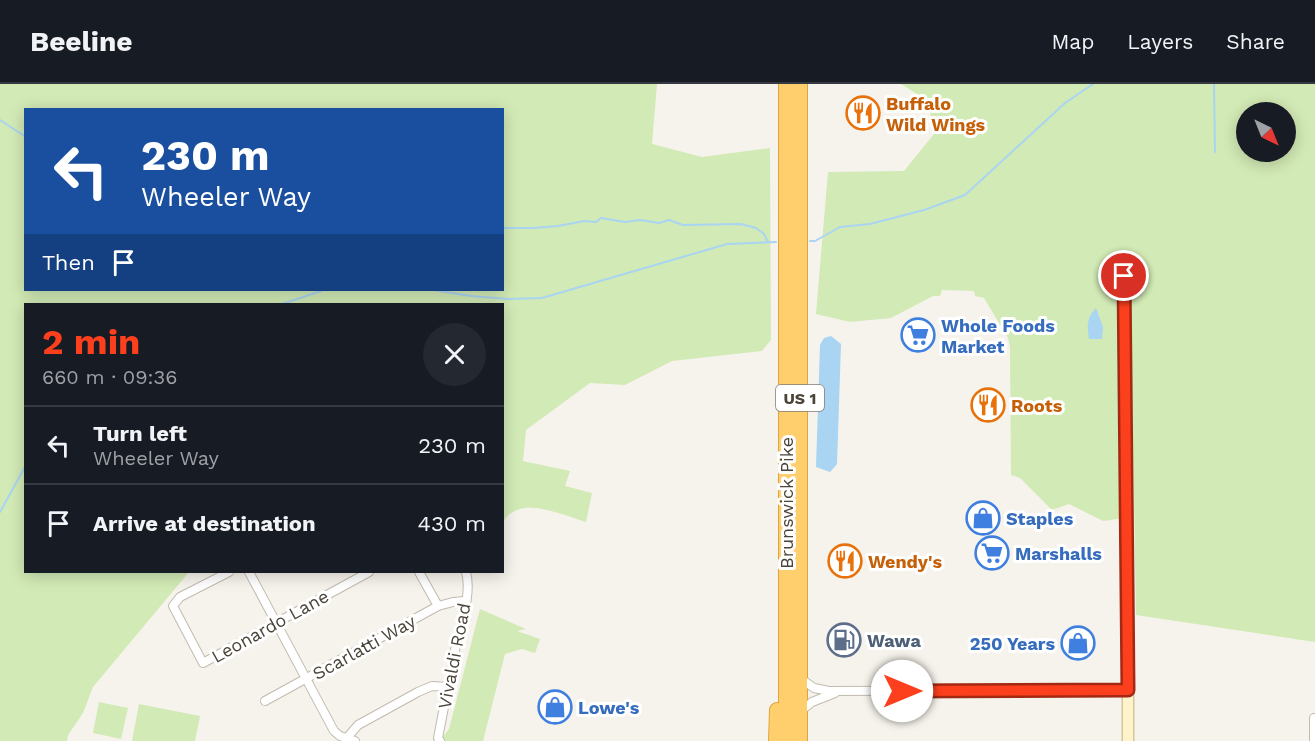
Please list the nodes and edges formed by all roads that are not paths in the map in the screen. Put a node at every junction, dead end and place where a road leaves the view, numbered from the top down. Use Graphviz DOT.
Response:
graph roads {
  1 [pos="786,84"];
  2 [pos="800,84"];
  3 [pos="1124,276"];
  4 [pos="228,573"];
  5 [pos="250,573"];
  6 [pos="367,573"];
  7 [pos="420,573"];
  8 [pos="466,573"];
  9 [pos="465,601"];
  10 [pos="438,606"];
  11 [pos="276,622"];
  12 [pos="787,631"];
  13 [pos="800,678"];
  14 [pos="307,679"];
  15 [pos="448,687"];
  16 [pos="1128,690"];
  17 [pos="842,691"];
  18 [pos="265,701"];
  19 [pos="800,712"];
  20 [pos="1314,718"];
  21 [pos="346,739"];
  22 [pos="355,741"];
  23 [pos="440,741"];
  24 [pos="776,741"];
  25 [pos="786,741"];
  26 [pos="800,741"];
  27 [pos="1128,741"];
  28 [pos="1314,741"];
  1 -- 12 [label="highway, Brunswick Pike / US 1"];
  2 -- 13 [label="highway, Brunswick Pike / US 1"];
  3 -- 16 [label="street"];
  4 -- 11 [label="street, Leonardo Lane"];
  5 -- 11 [label="street"];
  6 -- 11 [label="street, Leonardo Lane"];
  7 -- 10 [label="street"];
  8 -- 9 [label="street, Vivaldi Road"];
  9 -- 10 [label="street, Scarlatti Way"];
  9 -- 15 [label="street, Vivaldi Road"];
  10 -- 14 [label="street, Scarlatti Way"];
  11 -- 14 [label="street"];
  12 -- 24 [label="highway"];
  12 -- 25 [label="highway, Brunswick Pike / US 1"];
  13 -- 17 [label="street"];
  13 -- 19 [label="highway, Brunswick Pike / US 1"];
  14 -- 18 [label="street, Scarlatti Way"];
  14 -- 21 [label="street"];
  15 -- 21 [label="street"];
  15 -- 23 [label="street, Vivaldi Road"];
  16 -- 17 [label="street"];
  16 -- 27 [label="street"];
  17 -- 19 [label="street"];
  19 -- 26 [label="highway, Brunswick Pike / US 1"];
  20 -- 28 [label="street"];
  21 -- 22 [label="street"];
}
